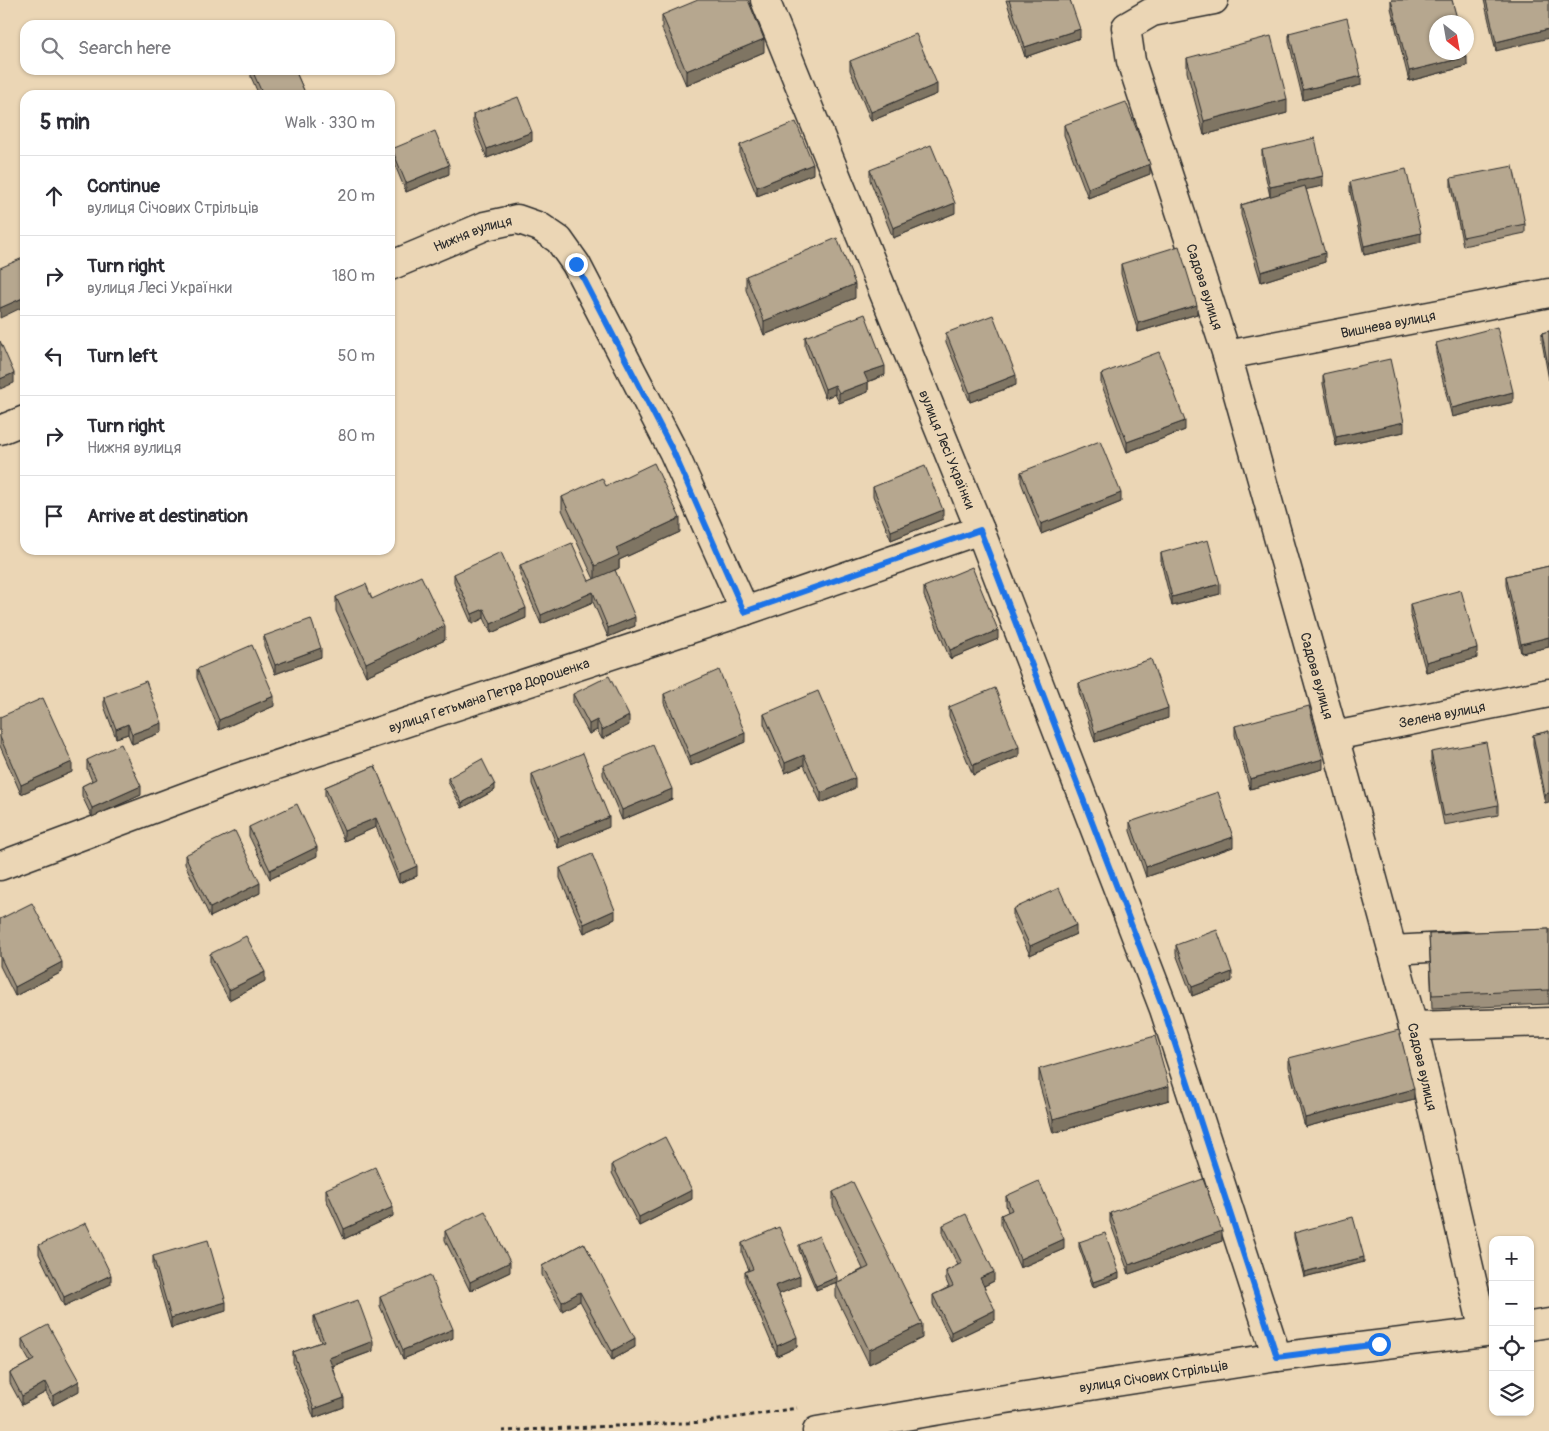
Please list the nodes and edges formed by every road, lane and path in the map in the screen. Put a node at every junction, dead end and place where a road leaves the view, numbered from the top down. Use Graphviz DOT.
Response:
graph roads {
  1 [pos="765,0"];
  2 [pos="1214,0"];
  3 [pos="395,264"];
  4 [pos="1549,293"];
  5 [pos="1227,355"];
  6 [pos="20,422"];
  7 [pos="0,430"];
  8 [pos="980,530"];
  9 [pos="744,612"];
  10 [pos="1549,693"];
  11 [pos="1334,736"];
  12 [pos="0,866"];
  13 [pos="1490,944"];
  14 [pos="1392,950"];
  15 [pos="1549,1022"];
  16 [pos="1413,1026"];
  17 [pos="1549,1323"];
  18 [pos="1534,1325"];
  19 [pos="1488,1331"];
  20 [pos="1277,1357"];
  21 [pos="817,1431"];
  1 -- 8 [label="street, вулиця Лесі Українки"];
  2 -- 5 [label="street, Садова вулиця"];
  3 -- 9 [label="street, Нижня вулиця"];
  4 -- 5 [label="street, Вишнева вулиця"];
  5 -- 11 [label="street, Садова вулиця"];
  6 -- 7 [label="street"];
  8 -- 9 [label="street, вулиця Гетьмана Петра Дорошенка"];
  8 -- 20 [label="street, вулиця Лесі Українки"];
  9 -- 12 [label="street, вулиця Гетьмана Петра Дорошенка"];
  10 -- 11 [label="street, Зелена вулиця"];
  11 -- 14 [label="street, Садова вулиця"];
  13 -- 14 [label="street"];
  14 -- 16 [label="street, Садова вулиця"];
  15 -- 16 [label="street"];
  16 -- 19 [label="street, Садова вулиця"];
  17 -- 18 [label="street"];
  19 -- 20 [label="street, вулиця Січових Стрільців"];
  20 -- 21 [label="street, вулиця Січових Стрільців"];
}
